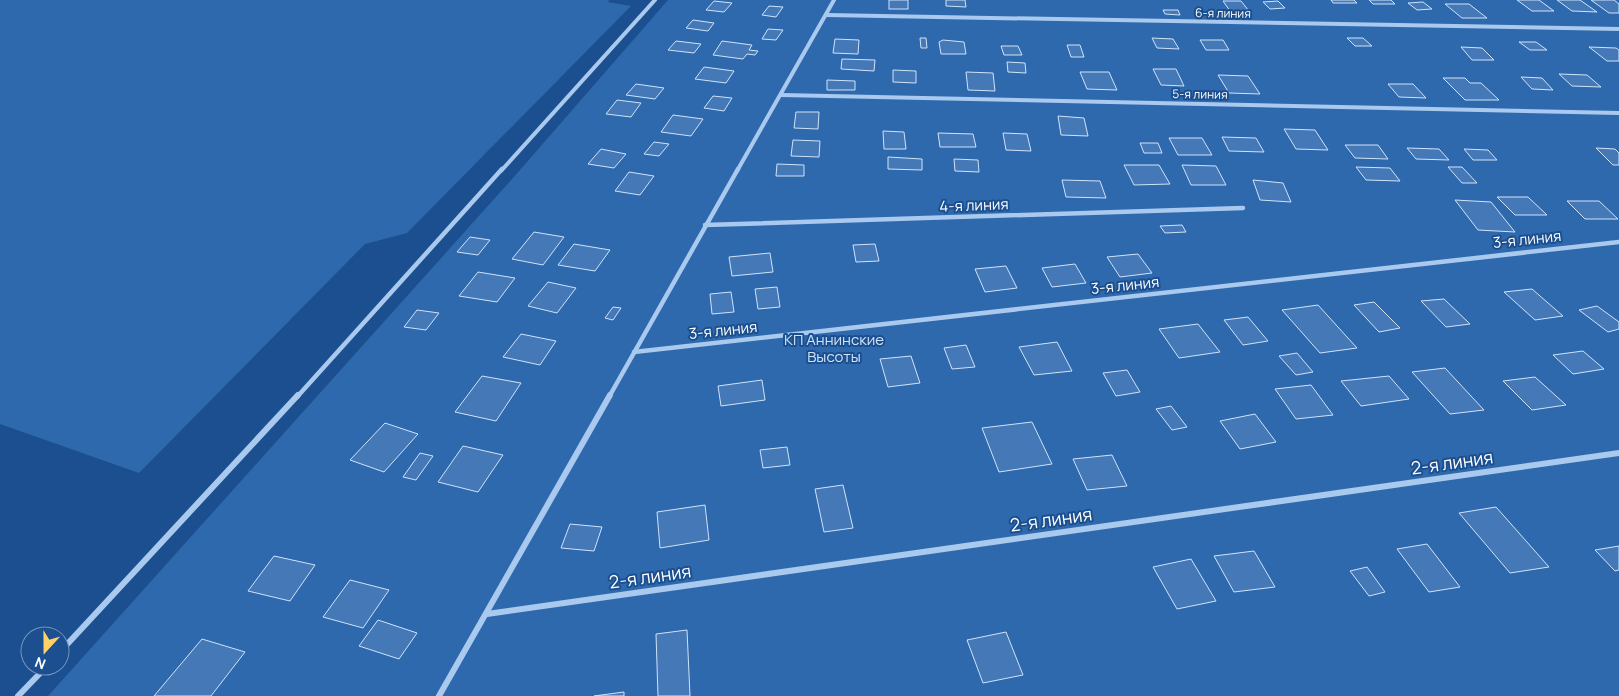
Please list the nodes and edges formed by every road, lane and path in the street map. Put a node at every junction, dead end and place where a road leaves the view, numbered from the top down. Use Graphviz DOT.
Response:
graph roads {
  1 [pos="655,0"];
  2 [pos="834,0"];
  3 [pos="826,15"];
  4 [pos="1619,29"];
  5 [pos="781,95"];
  6 [pos="1619,113"];
  7 [pos="1244,208"];
  8 [pos="705,225"];
  9 [pos="1619,242"];
  10 [pos="634,352"];
  11 [pos="1619,453"];
  12 [pos="487,614"];
  13 [pos="70,641"];
  14 [pos="37,676"];
  15 [pos="18,696"];
  16 [pos="438,696"];
  1 -- 13 [label="street"];
  2 -- 3 [label="street"];
  3 -- 4 [label="street, 6-я линия"];
  3 -- 5 [label="street"];
  5 -- 6 [label="street, 5-я линия"];
  5 -- 8 [label="street"];
  7 -- 8 [label="street, 4-я линия"];
  8 -- 10 [label="street"];
  9 -- 10 [label="street, 3-я линия"];
  10 -- 12 [label="street"];
  11 -- 12 [label="street, 2-я линия"];
  12 -- 16 [label="street"];
  14 -- 15 [label="street"];
}
